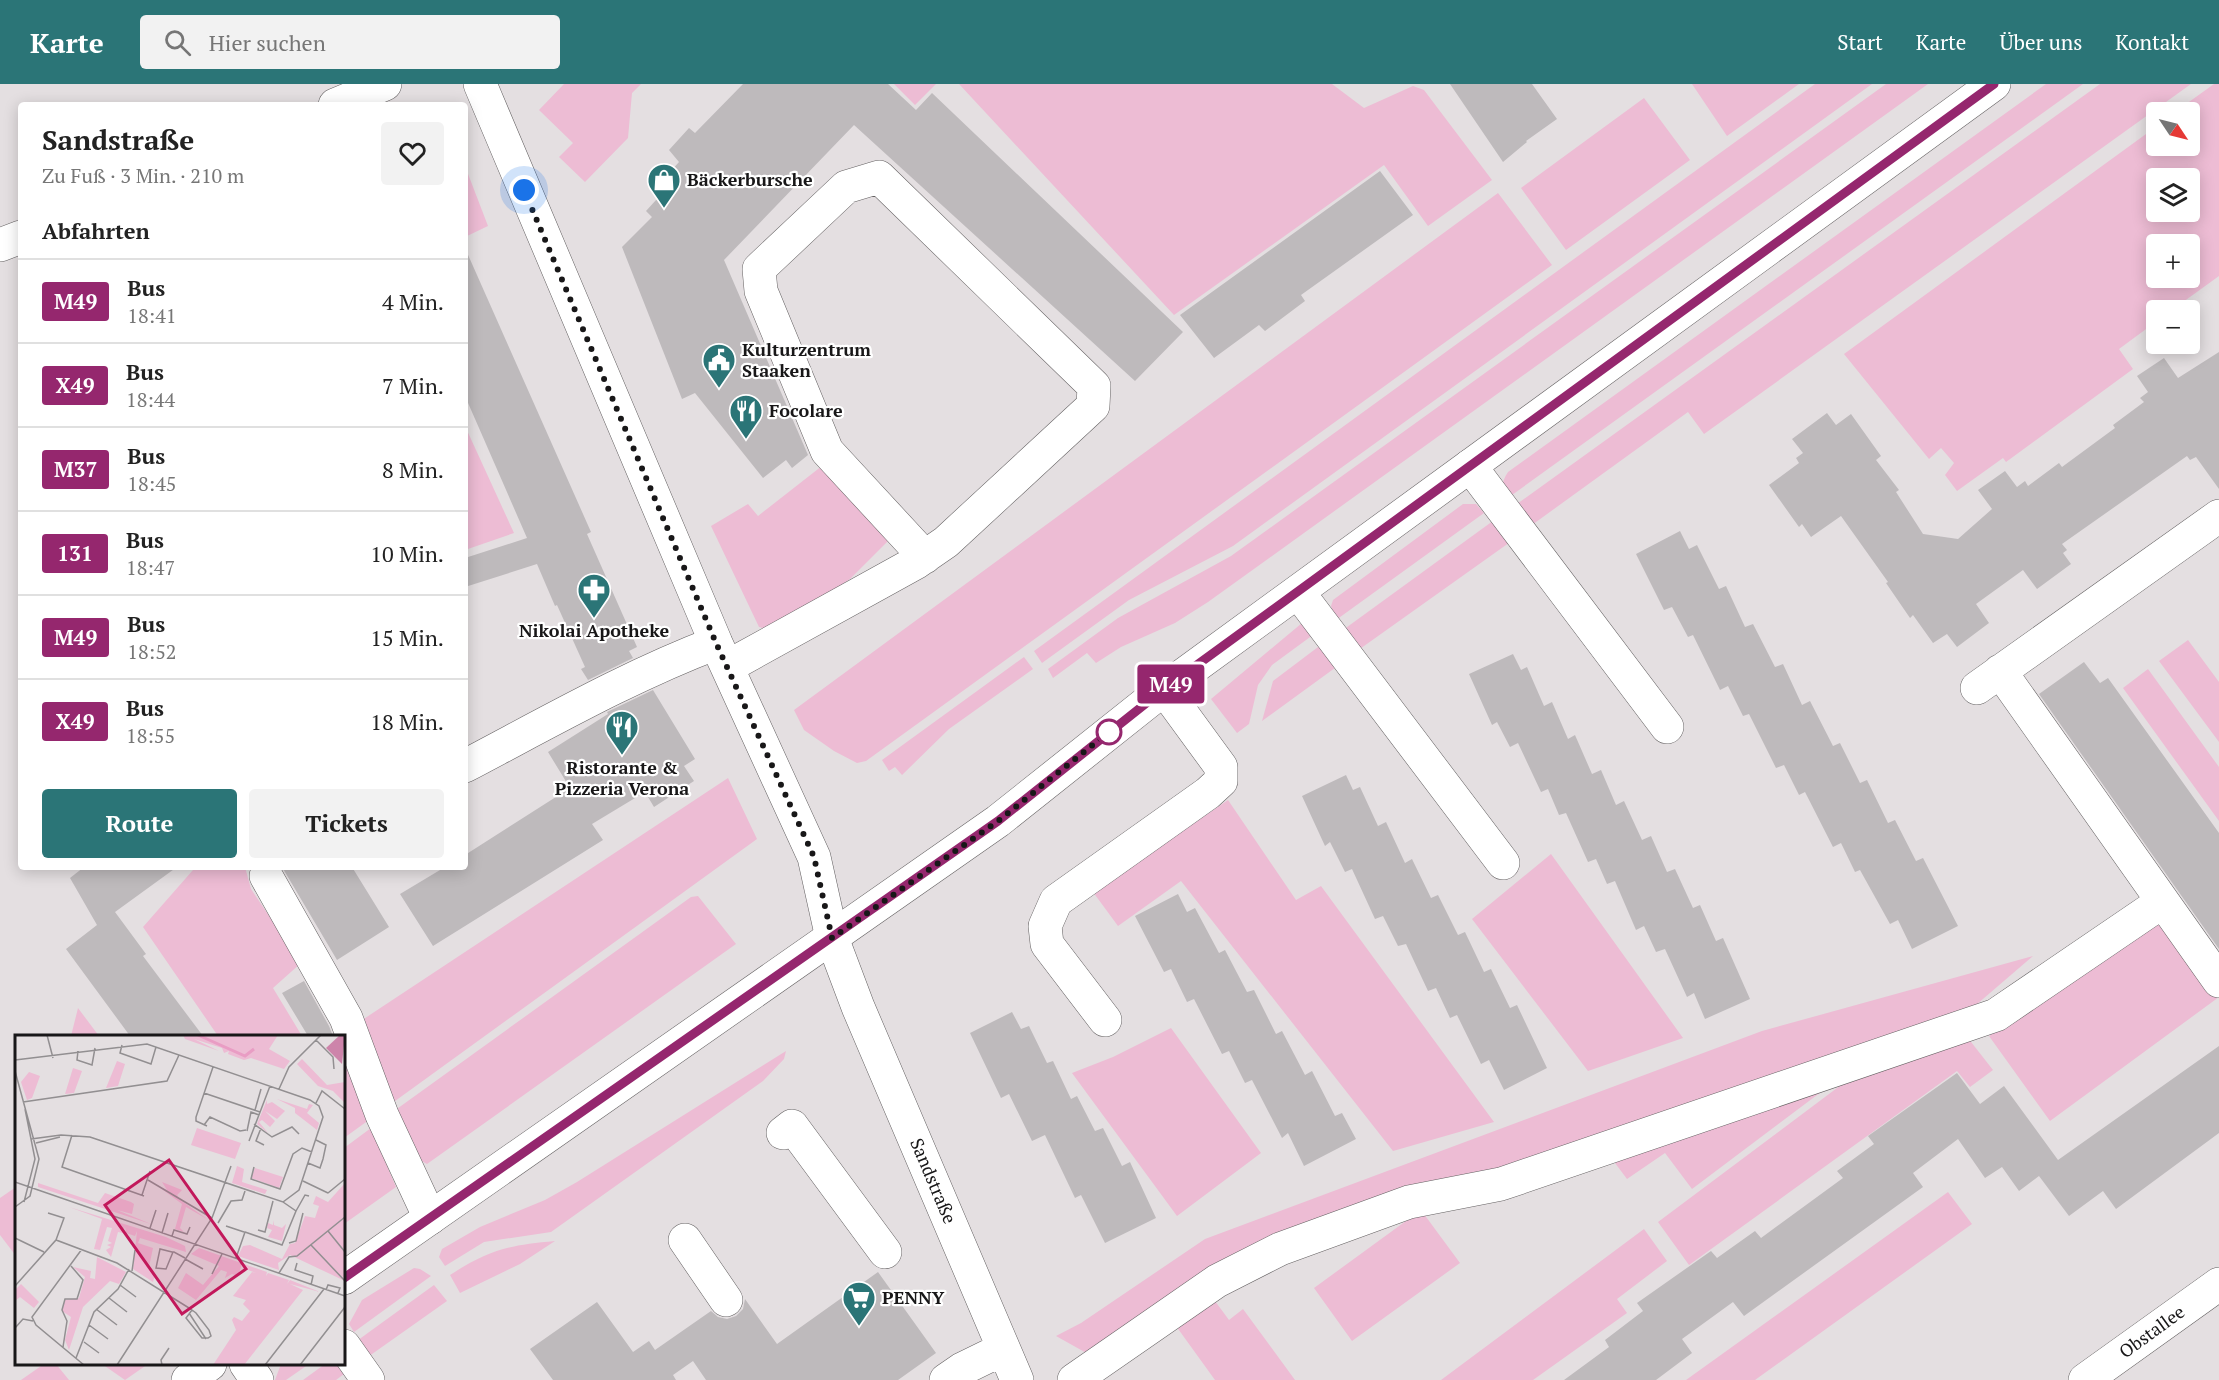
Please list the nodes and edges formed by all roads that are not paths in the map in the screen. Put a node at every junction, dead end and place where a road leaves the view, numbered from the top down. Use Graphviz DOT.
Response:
graph roads {
  1 [pos="384,84"];
  2 [pos="480,84"];
  3 [pos="1994,84"];
  4 [pos="342,102"];
  5 [pos="18,238"];
  6 [pos="0,245"];
  7 [pos="1470,466"];
  8 [pos="2219,516"];
  9 [pos="925,556"];
  10 [pos="1298,592"];
  11 [pos="722,655"];
  12 [pos="1164,689"];
  13 [pos="1667,727"];
  14 [pos="468,764"];
  15 [pos="1503,862"];
  16 [pos="266,876"];
  17 [pos="2162,902"];
  18 [pos="832,938"];
  19 [pos="2219,981"];
  20 [pos="1106,1020"];
  21 [pos="783,1132"];
  22 [pos="430,1218"];
  23 [pos="685,1240"];
  24 [pos="885,1252"];
  25 [pos="345,1277"];
  26 [pos="2219,1284"];
  27 [pos="726,1300"];
  28 [pos="345,1347"];
  29 [pos="1003,1349"];
  30 [pos="209,1365"];
  31 [pos="247,1365"];
  32 [pos="188,1380"];
  33 [pos="257,1380"];
  34 [pos="368,1380"];
  35 [pos="946,1380"];
  36 [pos="1017,1380"];
  37 [pos="1074,1380"];
  38 [pos="2085,1380"];
  1 -- 4 [label="main road"];
  2 -- 11 [label="main road, Sandstraße"];
  3 -- 7 [label="main road"];
  5 -- 6 [label="main road"];
  7 -- 10 [label="main road"];
  7 -- 13 [label="main road"];
  8 -- 17 [label="main road"];
  9 -- 9 [label="main road"];
  9 -- 11 [label="main road"];
  10 -- 12 [label="main road"];
  10 -- 15 [label="main road"];
  11 -- 14 [label="main road"];
  11 -- 18 [label="main road, Sandstraße"];
  12 -- 18 [label="main road"];
  12 -- 20 [label="main road"];
  16 -- 22 [label="main road"];
  17 -- 19 [label="main road"];
  17 -- 37 [label="main road"];
  18 -- 22 [label="main road"];
  18 -- 29 [label="main road, Sandstraße"];
  21 -- 24 [label="main road"];
  22 -- 25 [label="main road"];
  23 -- 27 [label="main road"];
  26 -- 38 [label="main road, Obstallee"];
  28 -- 34 [label="main road"];
  29 -- 35 [label="main road"];
  29 -- 36 [label="main road, Sandstraße"];
  30 -- 32 [label="main road"];
  31 -- 33 [label="main road"];
}
